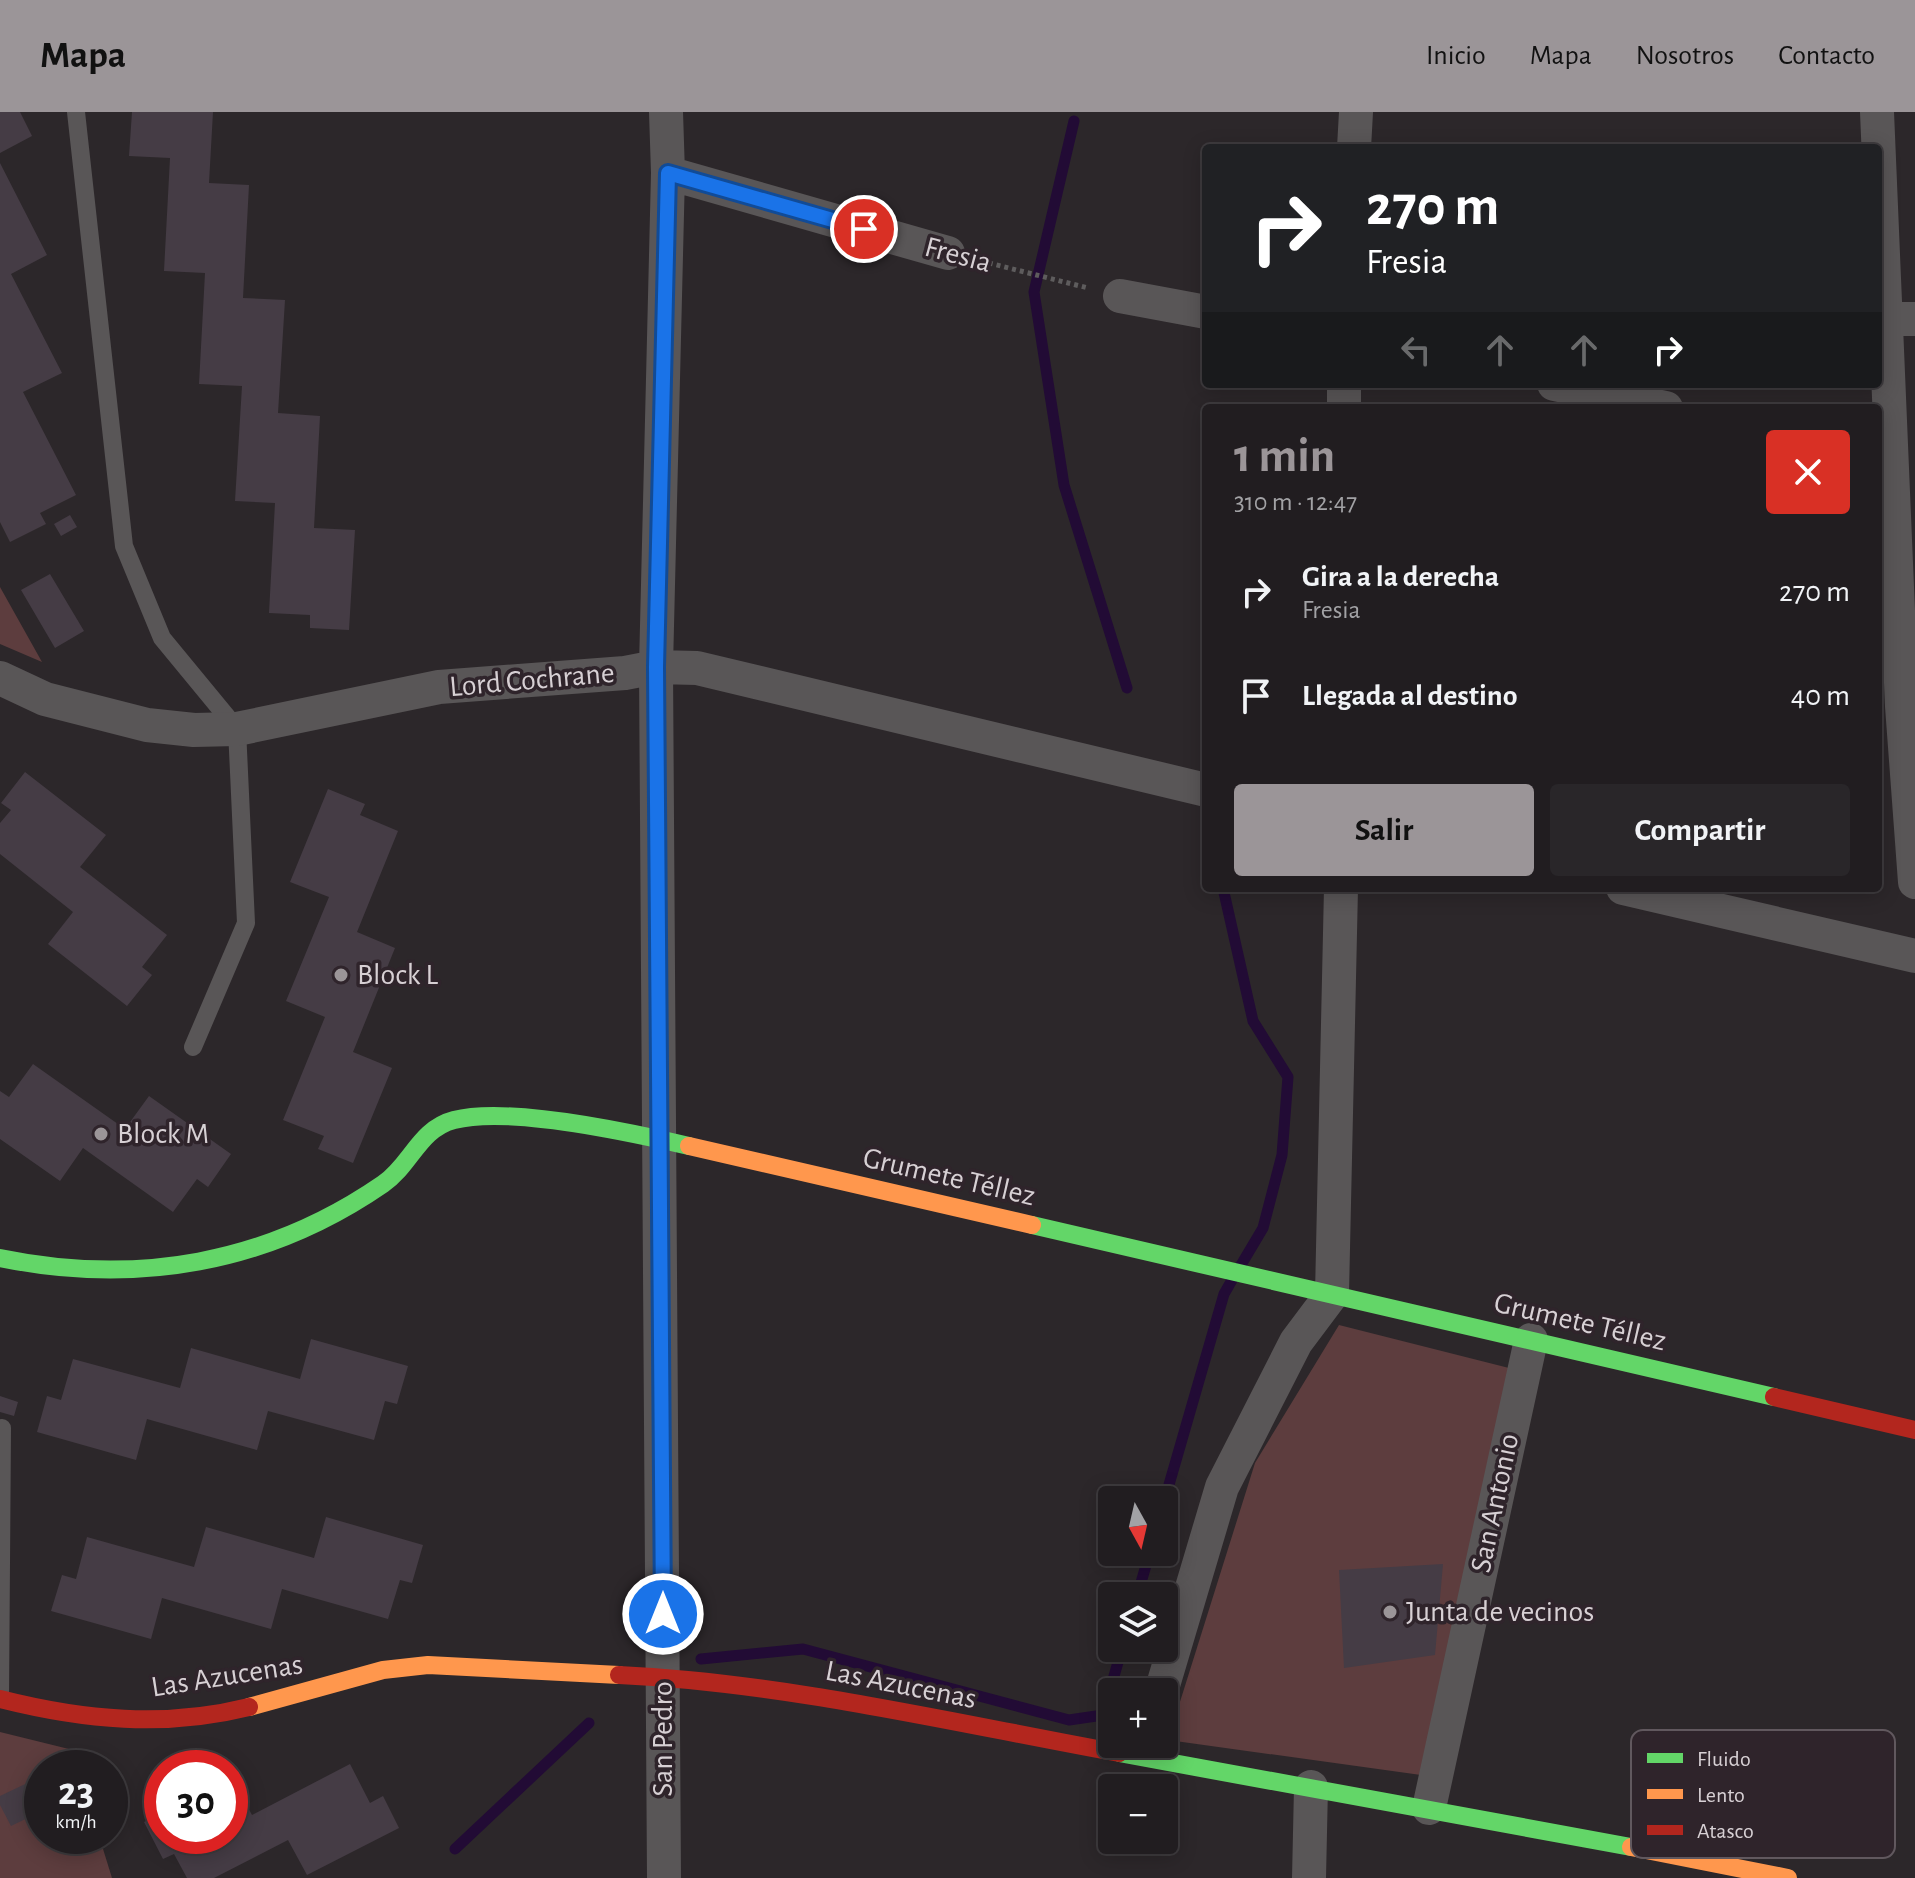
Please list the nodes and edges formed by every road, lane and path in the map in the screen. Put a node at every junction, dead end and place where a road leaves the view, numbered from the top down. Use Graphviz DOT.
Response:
graph roads {
  1 [pos="76,112"];
  2 [pos="666,112"];
  3 [pos="1356,112"];
  4 [pos="1877,112"];
  5 [pos="1354,144"];
  6 [pos="1881,144"];
  7 [pos="1882,157"];
  8 [pos="668,173"];
  9 [pos="948,253"];
  10 [pos="1120,296"];
  11 [pos="1202,311"];
  12 [pos="1900,319"];
  13 [pos="1573,388"];
  14 [pos="1647,404"];
  15 [pos="1884,455"];
  16 [pos="656,667"];
  17 [pos="0,678"];
  18 [pos="237,729"];
  19 [pos="1202,789"];
  20 [pos="1915,882"];
  21 [pos="1341,892"];
  22 [pos="1640,892"];
  23 [pos="1915,956"];
  24 [pos="193,1047"];
  25 [pos="659,1139"];
  26 [pos="0,1258"];
  27 [pos="1332,1294"];
  28 [pos="1531,1340"];
  29 [pos="2,1428"];
  30 [pos="1915,1430"];
  31 [pos="663,1677"];
  32 [pos="1165,1678"];
  33 [pos="0,1699"];
  34 [pos="1098,1744"];
  35 [pos="1176,1758"];
  36 [pos="1311,1787"];
  37 [pos="1429,1808"];
  38 [pos="1631,1847"];
  39 [pos="1685,1858"];
  40 [pos="664,1878"];
  41 [pos="1309,1878"];
  42 [pos="1788,1878"];
  1 -- 18 [label="lane"];
  2 -- 8 [label="street, San Pedro"];
  3 -- 5 [label="street"];
  4 -- 6 [label="street"];
  7 -- 12 [label="street"];
  8 -- 9 [label="street, Fresia"];
  8 -- 16 [label="street, San Pedro"];
  9 -- 10 [label="path, Fresia"];
  10 -- 11 [label="street"];
  12 -- 15 [label="street"];
  13 -- 14 [label="street"];
  15 -- 20 [label="street"];
  16 -- 18 [label="street, Lord Cochrane"];
  16 -- 19 [label="street, Lord Cochrane"];
  16 -- 25 [label="street, San Pedro"];
  17 -- 18 [label="street, Lord Cochrane"];
  18 -- 24 [label="lane"];
  21 -- 27 [label="street"];
  22 -- 23 [label="street"];
  25 -- 26 [label="street, Grumete Téllez"];
  25 -- 27 [label="street, Grumete Téllez"];
  25 -- 31 [label="street, San Pedro"];
  27 -- 28 [label="street, Grumete Téllez"];
  27 -- 32 [label="street"];
  28 -- 30 [label="street, Grumete Téllez"];
  28 -- 37 [label="street, San Antonio"];
  29 -- 33 [label="lane"];
  31 -- 33 [label="street, Las Azucenas"];
  31 -- 34 [label="street, Las Azucenas"];
  31 -- 40 [label="street, San Pedro"];
  35 -- 36 [label="street, Las Azucenas"];
  36 -- 37 [label="street, Las Azucenas"];
  36 -- 41 [label="street"];
  37 -- 38 [label="street, Las Azucenas"];
  39 -- 42 [label="street, Las Azucenas"];
}
